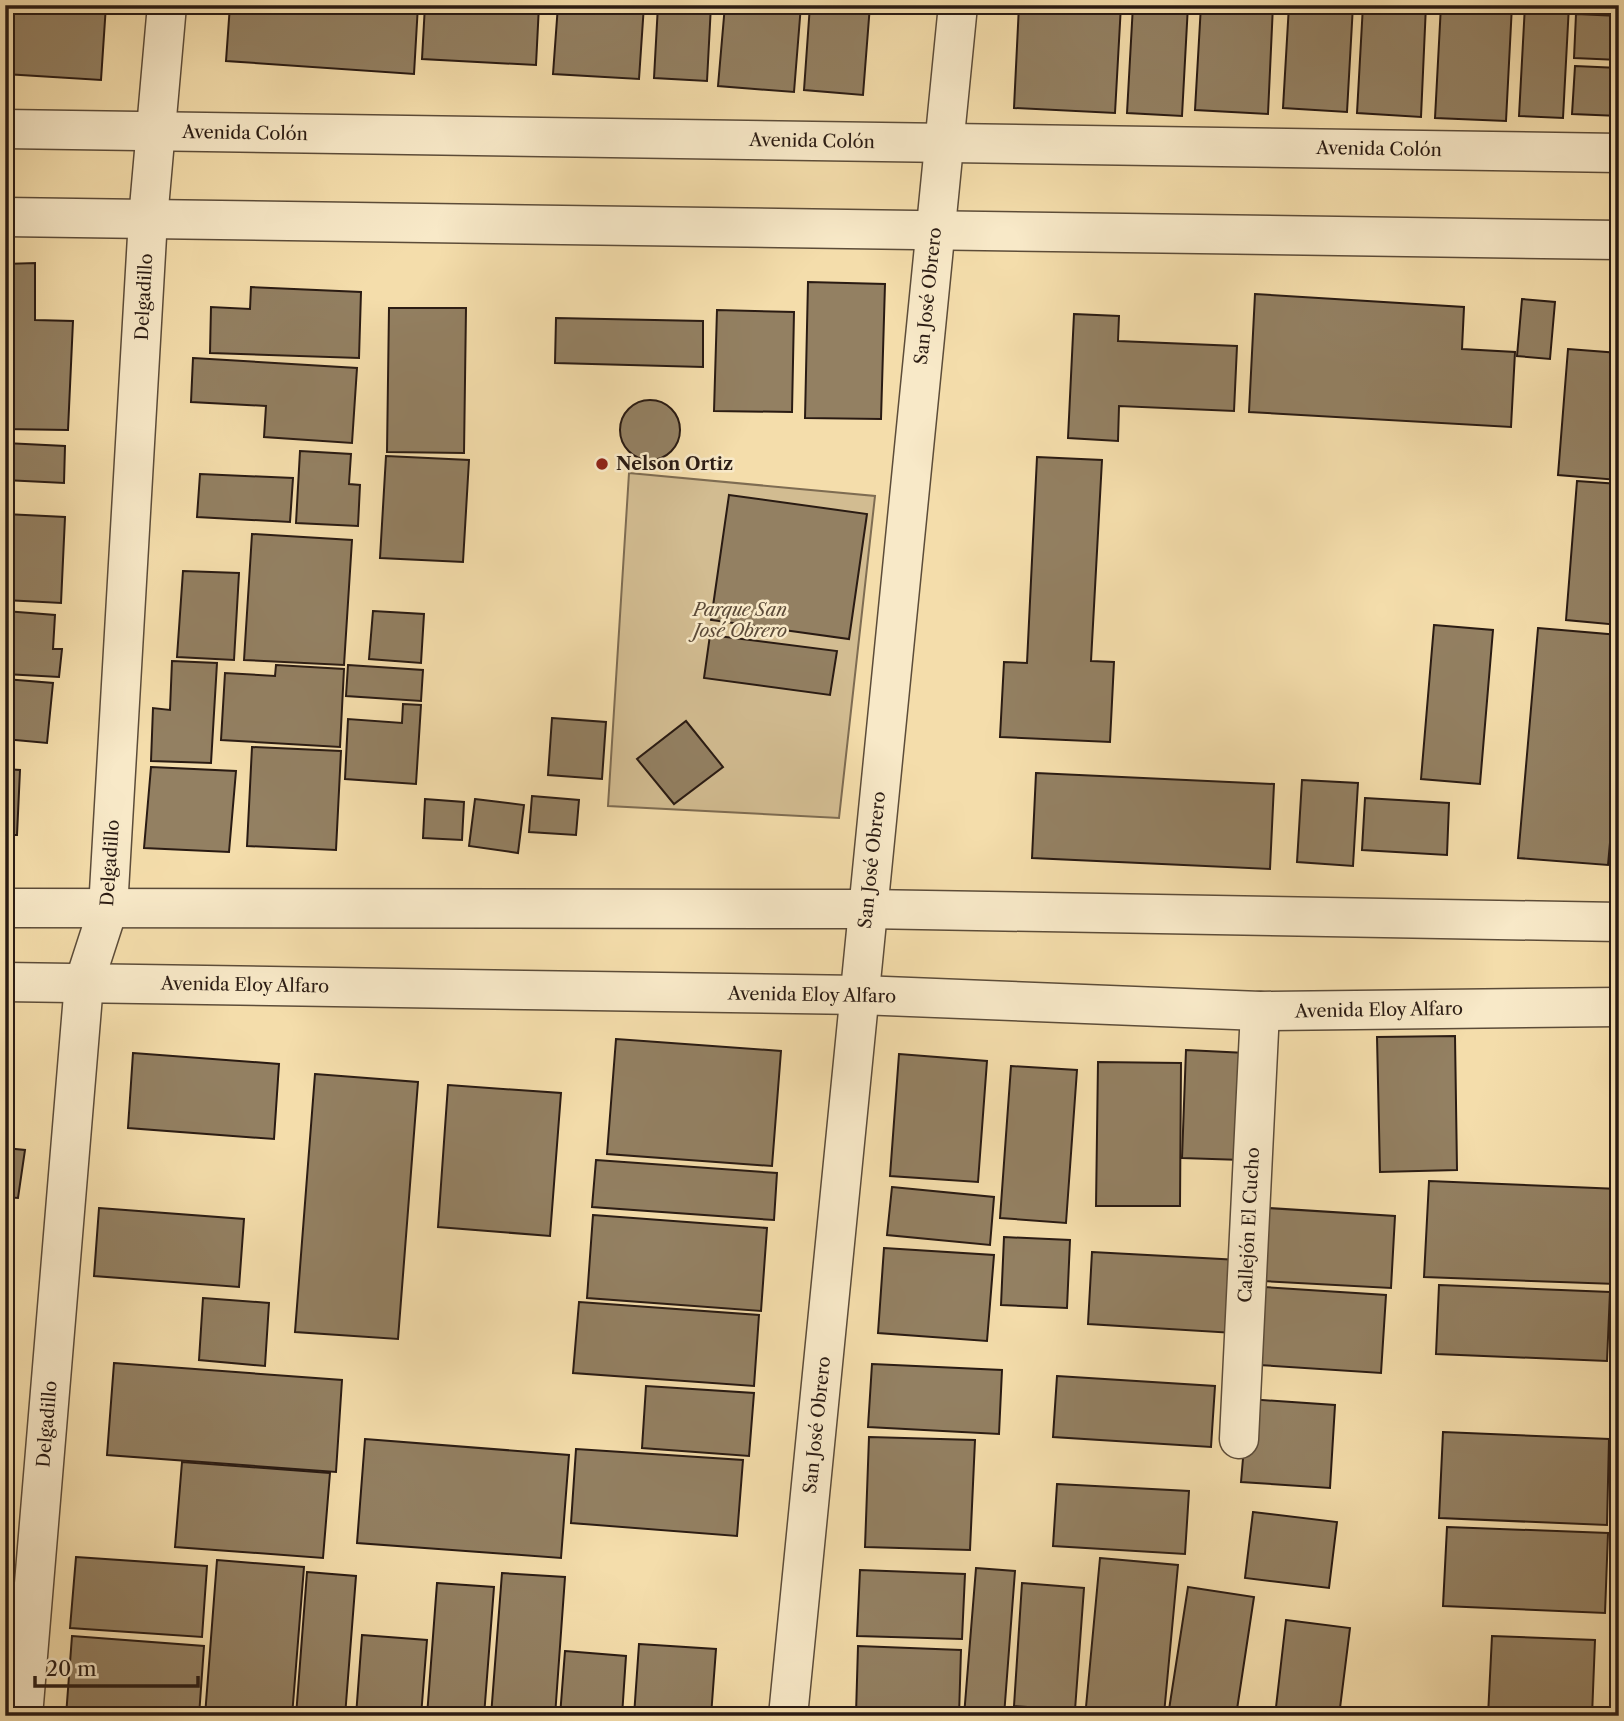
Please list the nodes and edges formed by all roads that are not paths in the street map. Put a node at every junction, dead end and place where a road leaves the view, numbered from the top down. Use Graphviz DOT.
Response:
graph roads {
  1 [pos="167,5"];
  2 [pos="958,5"];
  3 [pos="5,130"];
  4 [pos="156,132"];
  5 [pos="943,143"];
  6 [pos="1619,153"];
  7 [pos="5,217"];
  8 [pos="148,219"];
  9 [pos="935,230"];
  10 [pos="1619,240"];
  11 [pos="5,908"];
  12 [pos="108,909"];
  13 [pos="866,909"];
  14 [pos="1619,922"];
  15 [pos="5,982"];
  16 [pos="84,983"];
  17 [pos="860,995"];
  18 [pos="1619,1007"];
  19 [pos="1260,1011"];
  20 [pos="1239,1439"];
  21 [pos="23,1716"];
  22 [pos="788,1716"];
  1 -- 4 [label="street, Delgadillo"];
  2 -- 5 [label="street, San José Obrero"];
  3 -- 4 [label="street, Avenida Colón"];
  4 -- 5 [label="street, Avenida Colón"];
  4 -- 8 [label="street, Delgadillo"];
  5 -- 6 [label="street, Avenida Colón"];
  5 -- 9 [label="street, San José Obrero"];
  7 -- 8 [label="street"];
  8 -- 9 [label="street"];
  8 -- 12 [label="street, Delgadillo"];
  9 -- 10 [label="street"];
  9 -- 13 [label="street, San José Obrero"];
  11 -- 12 [label="street"];
  12 -- 13 [label="street"];
  12 -- 16 [label="street, Delgadillo"];
  13 -- 14 [label="street"];
  13 -- 17 [label="street, San José Obrero"];
  15 -- 16 [label="street, Avenida Eloy Alfaro"];
  16 -- 17 [label="street, Avenida Eloy Alfaro"];
  16 -- 21 [label="street, Delgadillo"];
  17 -- 19 [label="street, Avenida Eloy Alfaro"];
  17 -- 22 [label="street, San José Obrero"];
  18 -- 19 [label="street, Avenida Eloy Alfaro"];
  19 -- 20 [label="street, Callejón El Cucho"];
}
